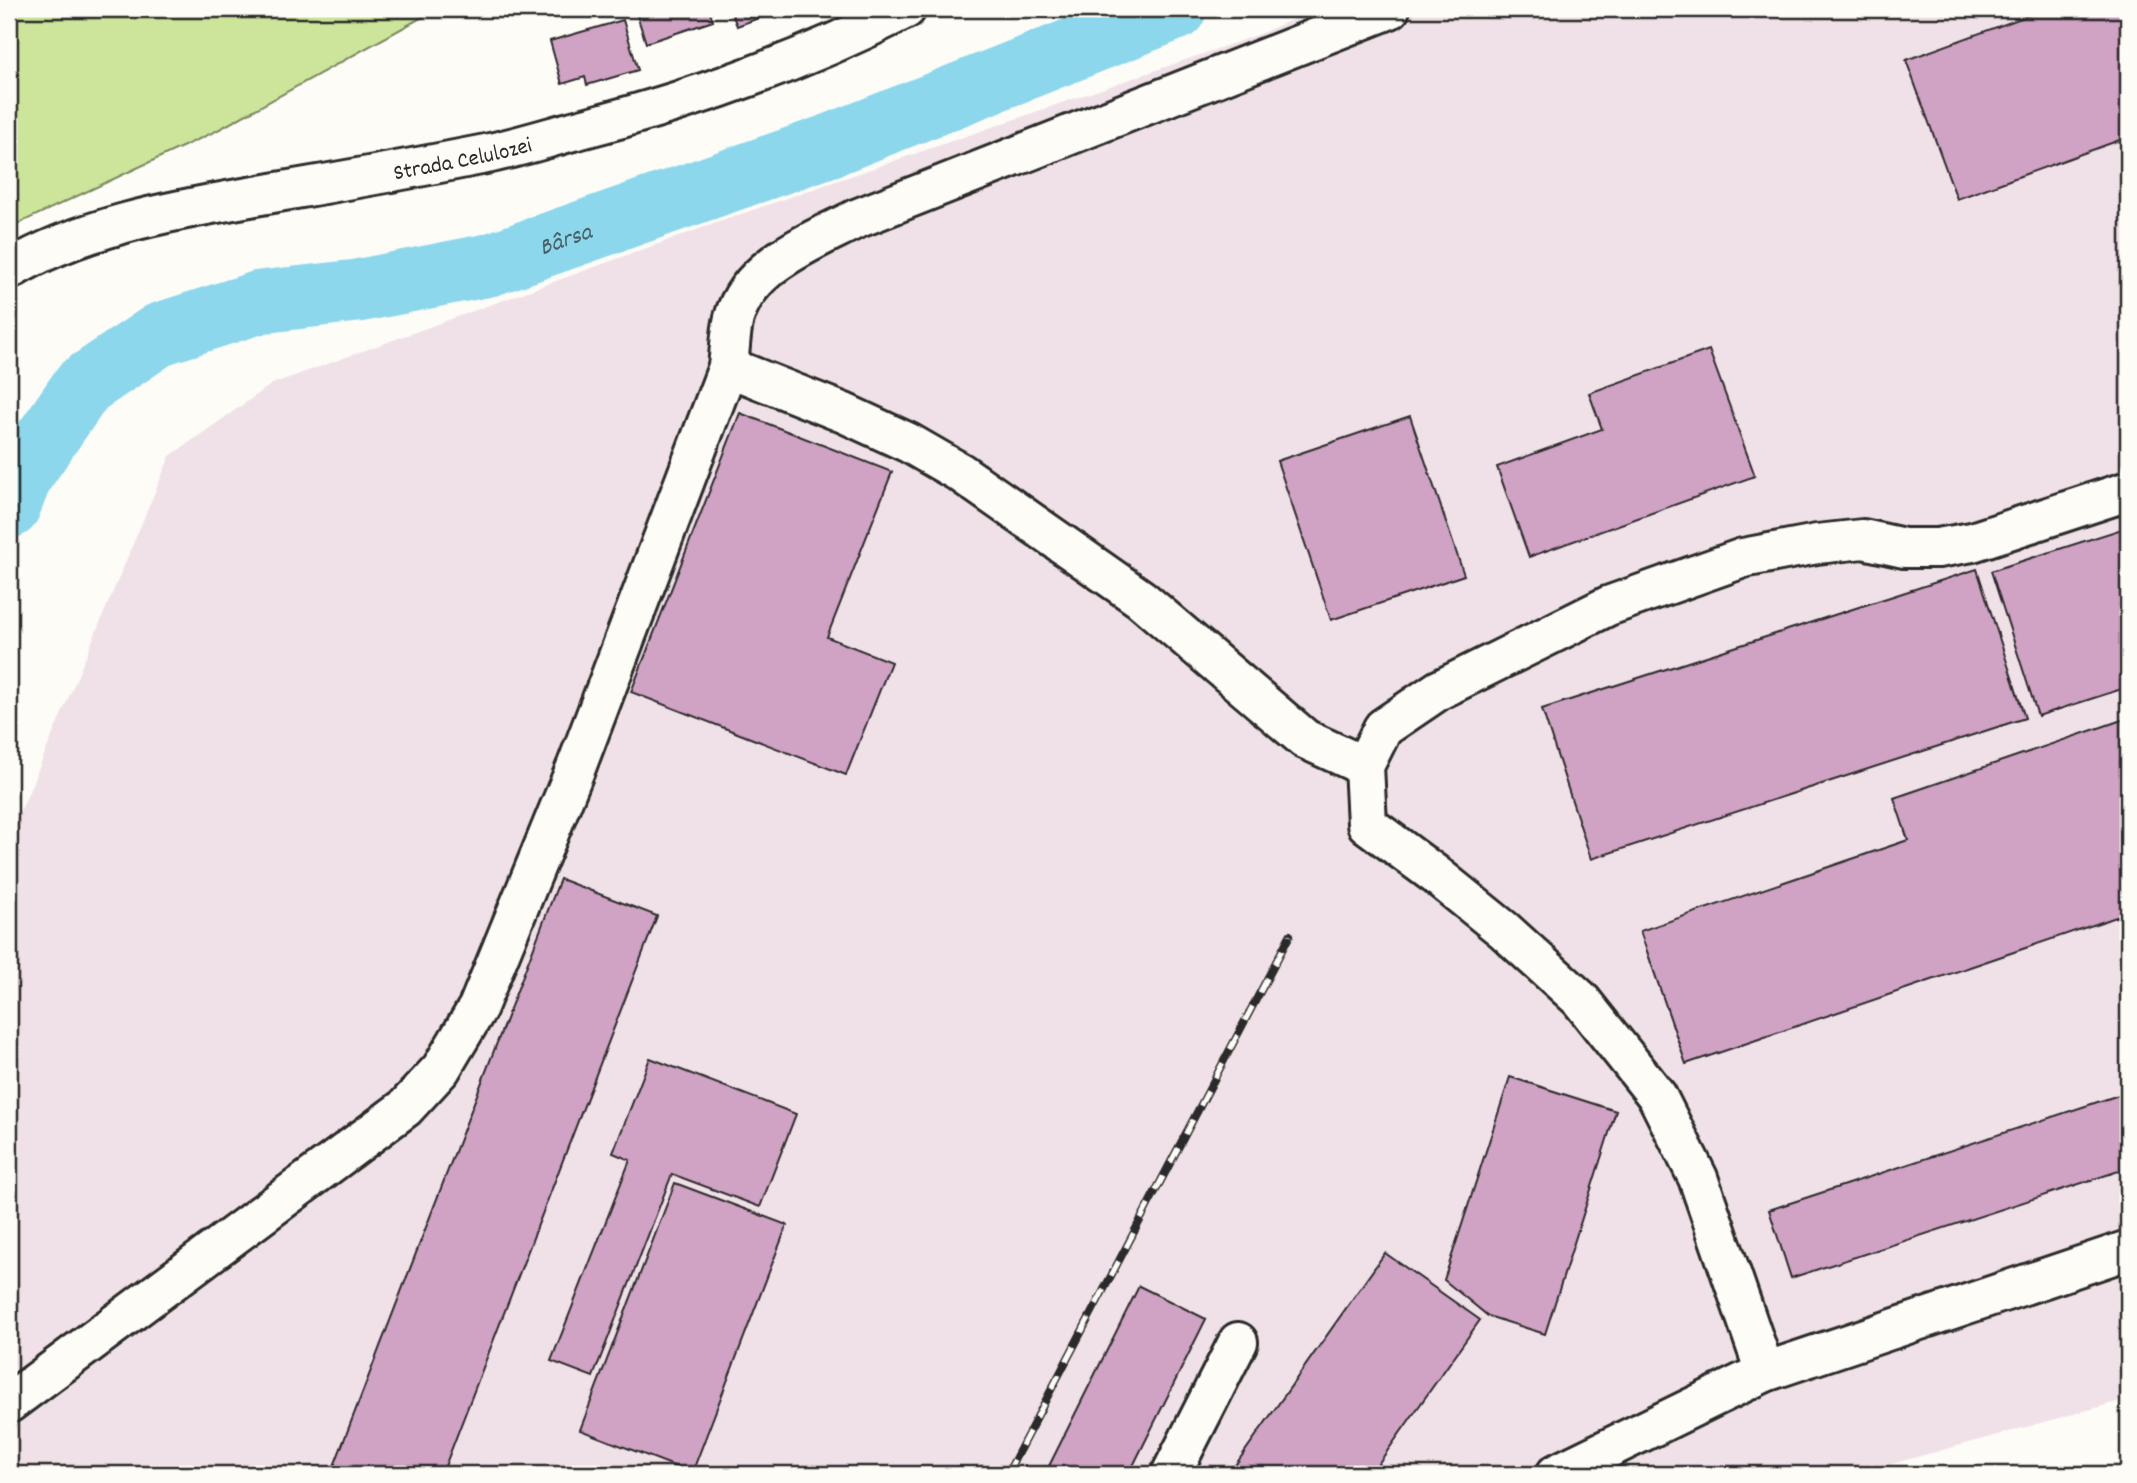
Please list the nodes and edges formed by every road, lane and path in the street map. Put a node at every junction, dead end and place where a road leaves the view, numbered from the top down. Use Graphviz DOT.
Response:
graph roads {
  1 [pos="905,9"];
  2 [pos="1390,9"];
  3 [pos="9,270"];
  4 [pos="728,367"];
  5 [pos="2128,491"];
  6 [pos="1364,766"];
  7 [pos="2128,1250"];
  8 [pos="1238,1342"];
  9 [pos="1765,1372"];
  10 [pos="9,1402"];
  11 [pos="1171,1474"];
  12 [pos="1556,1474"];
  1 -- 3 [label="street, Strada Celulozei"];
  2 -- 4 [label="street"];
  4 -- 6 [label="street"];
  4 -- 10 [label="street"];
  5 -- 6 [label="street"];
  6 -- 9 [label="street"];
  7 -- 9 [label="street"];
  8 -- 11 [label="street"];
  9 -- 12 [label="street"];
}
